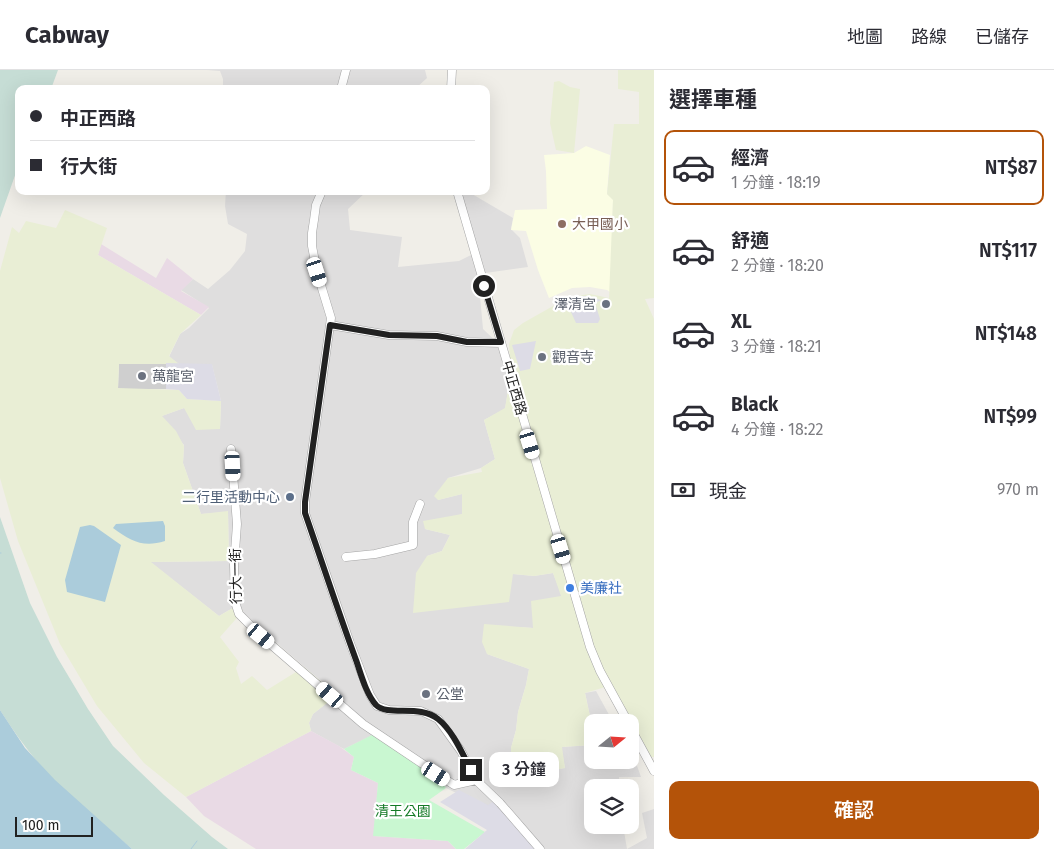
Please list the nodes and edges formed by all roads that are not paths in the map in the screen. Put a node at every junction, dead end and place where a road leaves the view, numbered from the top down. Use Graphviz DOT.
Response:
graph roads {
  1 [pos="346,70"];
  2 [pos="452,70"];
  3 [pos="342,85"];
  4 [pos="451,85"];
  5 [pos="320,195"];
  6 [pos="458,195"];
  7 [pos="330,325"];
  8 [pos="501,342"];
  9 [pos="231,449"];
  10 [pos="420,504"];
  11 [pos="346,557"];
  12 [pos="624,714"];
  13 [pos="639,744"];
  14 [pos="654,771"];
  15 [pos="476,780"];
  16 [pos="540,849"];
  1 -- 3 [label="street"];
  2 -- 4 [label="street"];
  5 -- 7 [label="street"];
  6 -- 8 [label="street, 中正西路"];
  7 -- 8 [label="street"];
  7 -- 15 [label="street"];
  8 -- 12 [label="street, 中正西路"];
  9 -- 15 [label="street, 行大一街"];
  10 -- 11 [label="street"];
  13 -- 14 [label="street"];
  15 -- 16 [label="street"];
}
